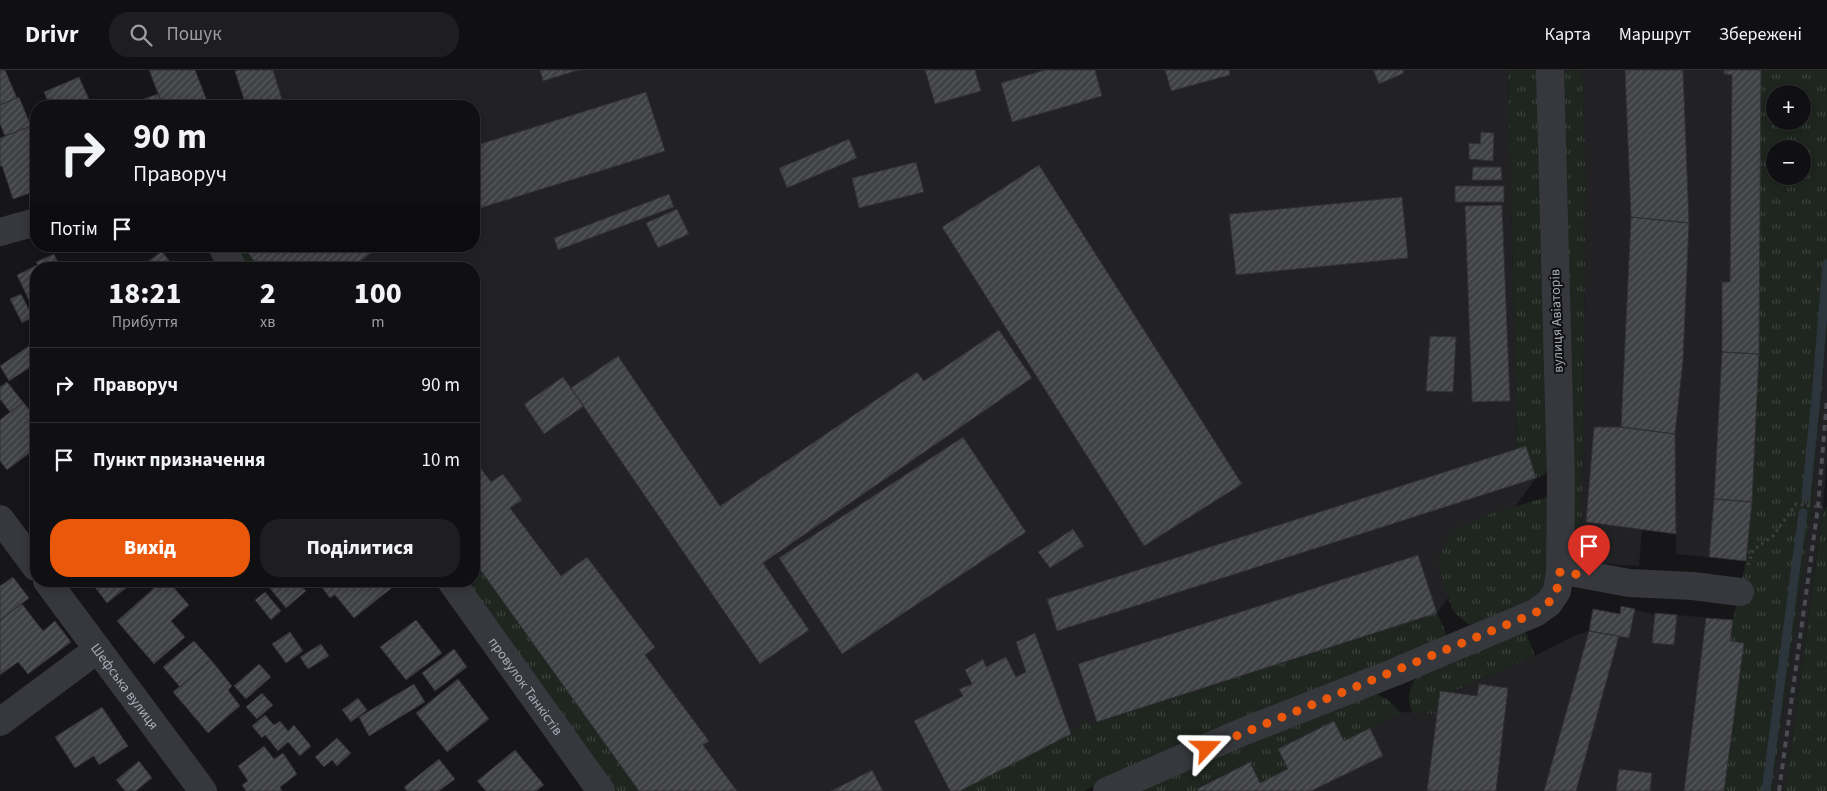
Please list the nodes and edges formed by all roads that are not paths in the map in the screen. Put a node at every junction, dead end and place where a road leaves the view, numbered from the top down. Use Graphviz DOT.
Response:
graph roads {
  1 [pos="1550,70"];
  2 [pos="30,224"];
  3 [pos="0,232"];
  4 [pos="0,520"];
  5 [pos="30,559"];
  6 [pos="1560,572"];
  7 [pos="52,587"];
  8 [pos="455,587"];
  9 [pos="1740,592"];
  10 [pos="98,649"];
  11 [pos="0,722"];
  12 [pos="203,791"];
  13 [pos="601,791"];
  14 [pos="1107,791"];
  1 -- 6 [label="street, вулиця Авіаторів"];
  2 -- 3 [label="street"];
  4 -- 5 [label="street"];
  6 -- 9 [label="street"];
  6 -- 14 [label="street, вулиця Авіаторів"];
  7 -- 10 [label="street, Шефська вулиця"];
  8 -- 13 [label="street, провулок Танкістів"];
  10 -- 11 [label="street"];
  10 -- 12 [label="street, Шефська вулиця"];
}
